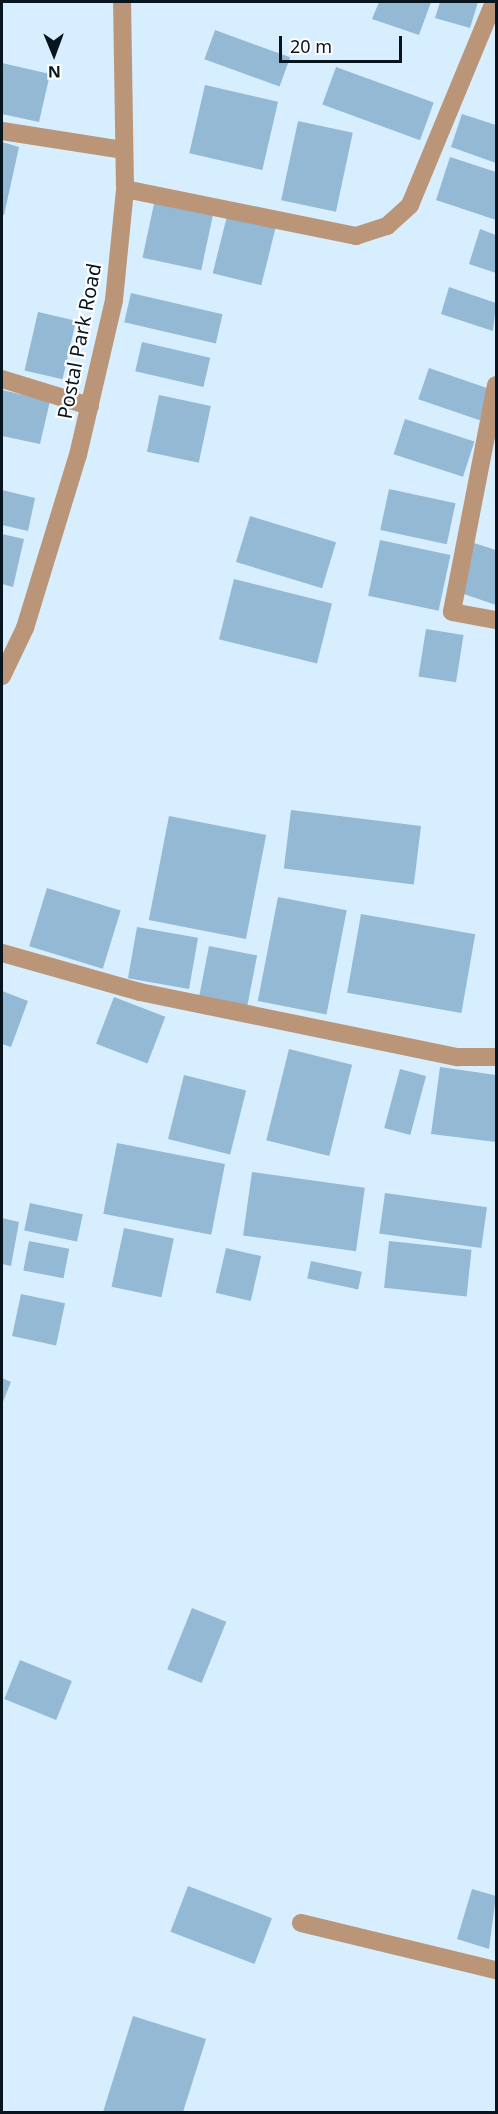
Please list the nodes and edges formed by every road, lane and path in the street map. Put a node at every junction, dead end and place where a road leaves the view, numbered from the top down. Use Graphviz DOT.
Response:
graph roads {
  1 [pos="122,2"];
  2 [pos="494,2"];
  3 [pos="2,131"];
  4 [pos="123,150"];
  5 [pos="125,189"];
  6 [pos="2,379"];
  7 [pos="496,386"];
  8 [pos="90,406"];
  9 [pos="496,620"];
  10 [pos="2,676"];
  11 [pos="2,953"];
  12 [pos="496,1057"];
  13 [pos="302,1923"];
  14 [pos="496,1970"];
  1 -- 4 [label="street, Postal Park Road"];
  2 -- 5 [label="street"];
  3 -- 4 [label="street"];
  4 -- 5 [label="street, Postal Park Road"];
  5 -- 8 [label="street, Postal Park Road"];
  6 -- 8 [label="street"];
  7 -- 9 [label="street"];
  8 -- 10 [label="street, Postal Park Road"];
  11 -- 12 [label="street"];
  13 -- 14 [label="street"];
}
